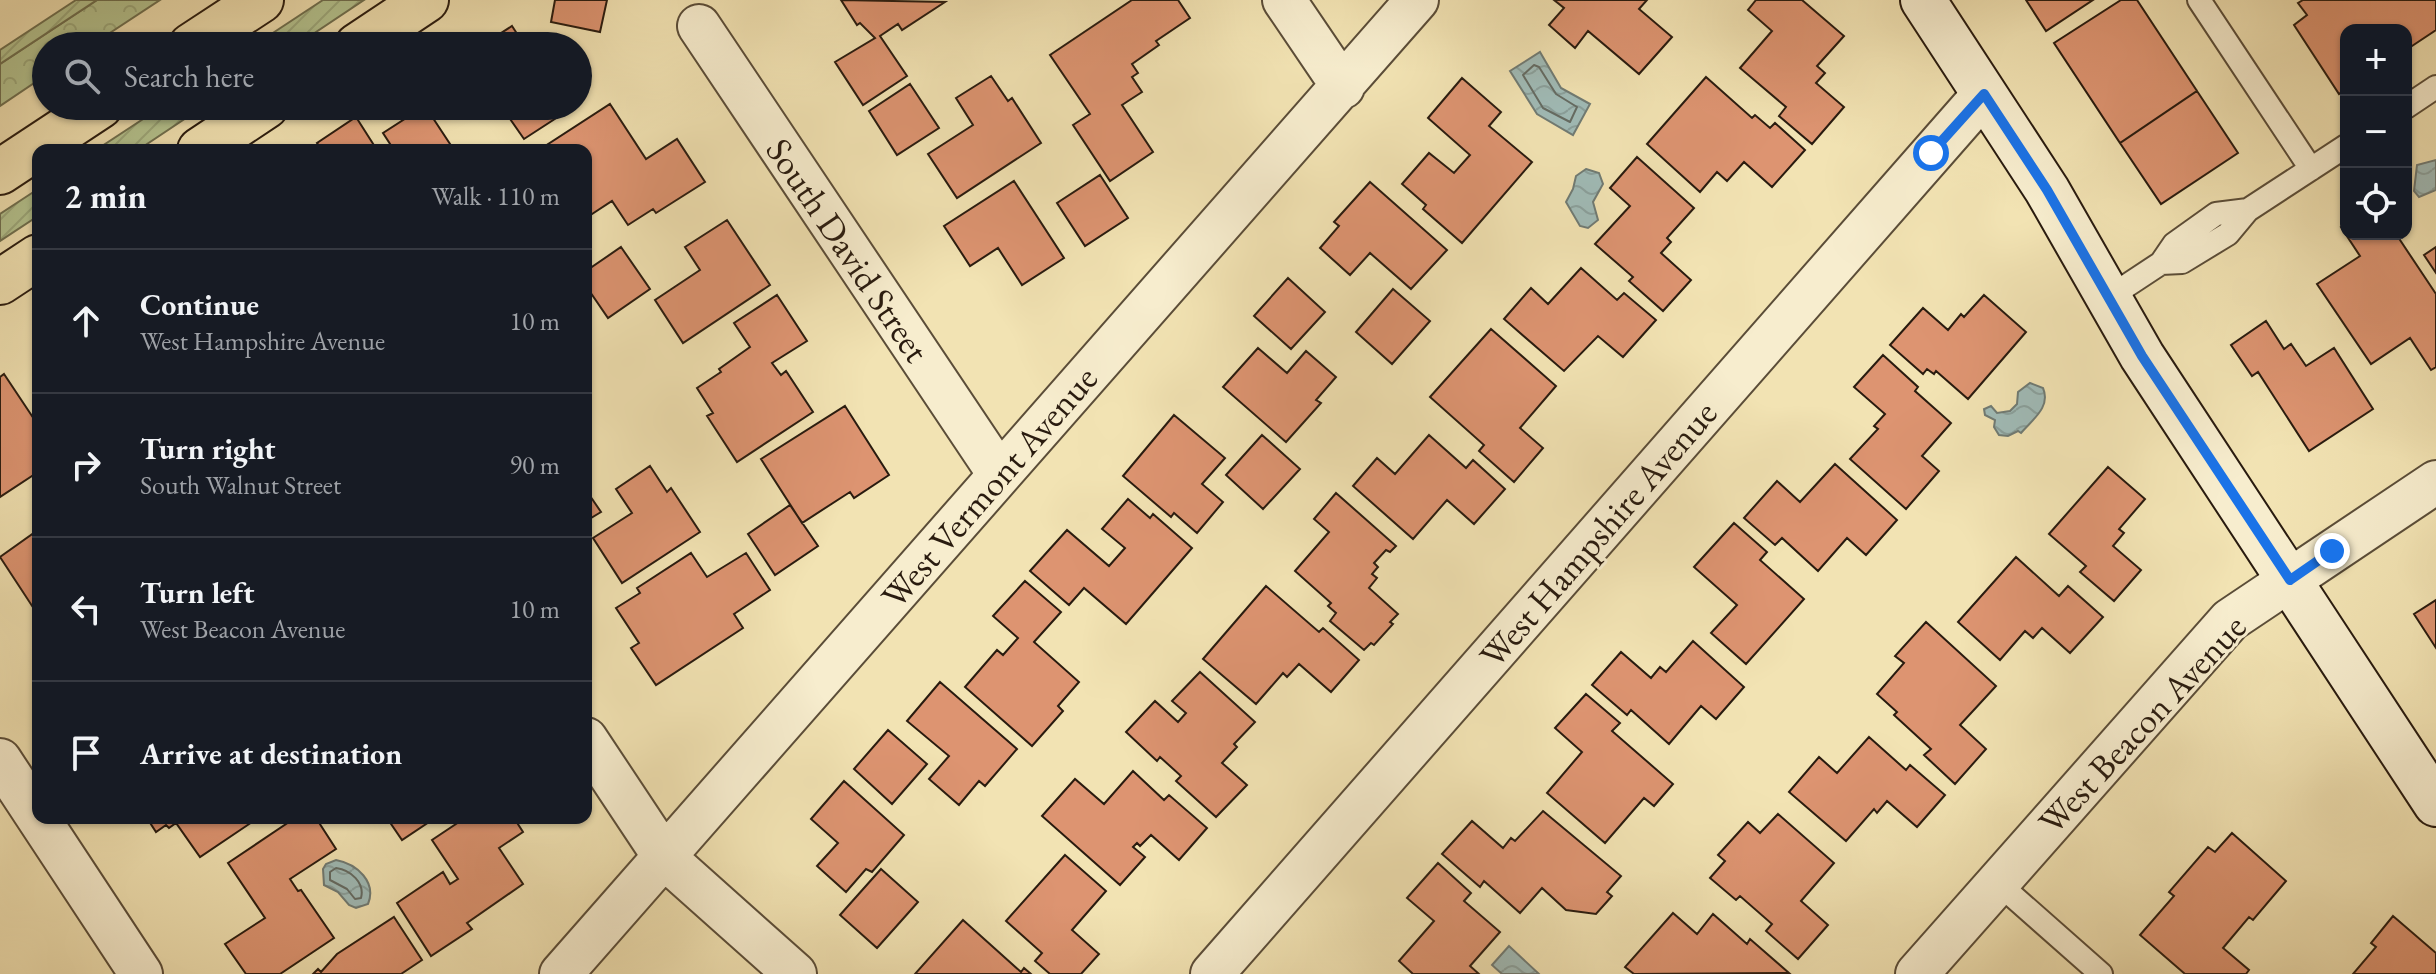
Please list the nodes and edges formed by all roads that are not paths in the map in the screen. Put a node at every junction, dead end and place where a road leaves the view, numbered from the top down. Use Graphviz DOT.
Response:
graph roads {
  1 [pos="261,0"];
  2 [pos="426,0"];
  3 [pos="1284,0"];
  4 [pos="1417,0"];
  5 [pos="1923,0"];
  6 [pos="2199,0"];
  7 [pos="699,26"];
  8 [pos="212,32"];
  9 [pos="378,32"];
  10 [pos="1343,87"];
  11 [pos="2436,87"];
  12 [pos="1984,94"];
  13 [pos="2412,103"];
  14 [pos="79,120"];
  15 [pos="245,120"];
  16 [pos="42,144"];
  17 [pos="209,144"];
  18 [pos="2340,150"];
  19 [pos="32,151"];
  20 [pos="2311,169"];
  21 [pos="0,172"];
  22 [pos="32,261"];
  23 [pos="0,282"];
  24 [pos="2108,298"];
  25 [pos="999,474"];
  26 [pos="2436,482"];
  27 [pos="2290,580"];
  28 [pos="592,748"];
  29 [pos="0,760"];
  30 [pos="2436,804"];
  31 [pos="32,809"];
  32 [pos="42,824"];
  33 [pos="665,858"];
  34 [pos="1998,883"];
  35 [pos="141,974"];
  36 [pos="561,974"];
  37 [pos="795,974"];
  38 [pos="1212,974"];
  39 [pos="1917,974"];
  40 [pos="2101,974"];
  1 -- 8 [label="main road"];
  2 -- 9 [label="main road"];
  3 -- 10 [label="street"];
  4 -- 10 [label="street, West Vermont Avenue"];
  5 -- 12 [label="street"];
  6 -- 20 [label="lane"];
  7 -- 25 [label="street, South David Street"];
  10 -- 25 [label="street, West Vermont Avenue"];
  11 -- 13 [label="lane"];
  12 -- 24 [label="street"];
  12 -- 38 [label="street, West Hampshire Avenue"];
  14 -- 16 [label="main road"];
  15 -- 17 [label="main road"];
  18 -- 20 [label="lane"];
  19 -- 21 [label="main road"];
  20 -- 24 [label="lane"];
  22 -- 23 [label="main road"];
  24 -- 27 [label="street"];
  25 -- 33 [label="street, West Vermont Avenue"];
  26 -- 27 [label="street, West Beacon Avenue"];
  27 -- 30 [label="street"];
  27 -- 34 [label="street, West Beacon Avenue"];
  28 -- 33 [label="street"];
  29 -- 31 [label="street"];
  32 -- 35 [label="street"];
  33 -- 36 [label="street, West Vermont Avenue"];
  33 -- 37 [label="street"];
  34 -- 39 [label="street, West Beacon Avenue"];
  34 -- 40 [label="lane"];
}
